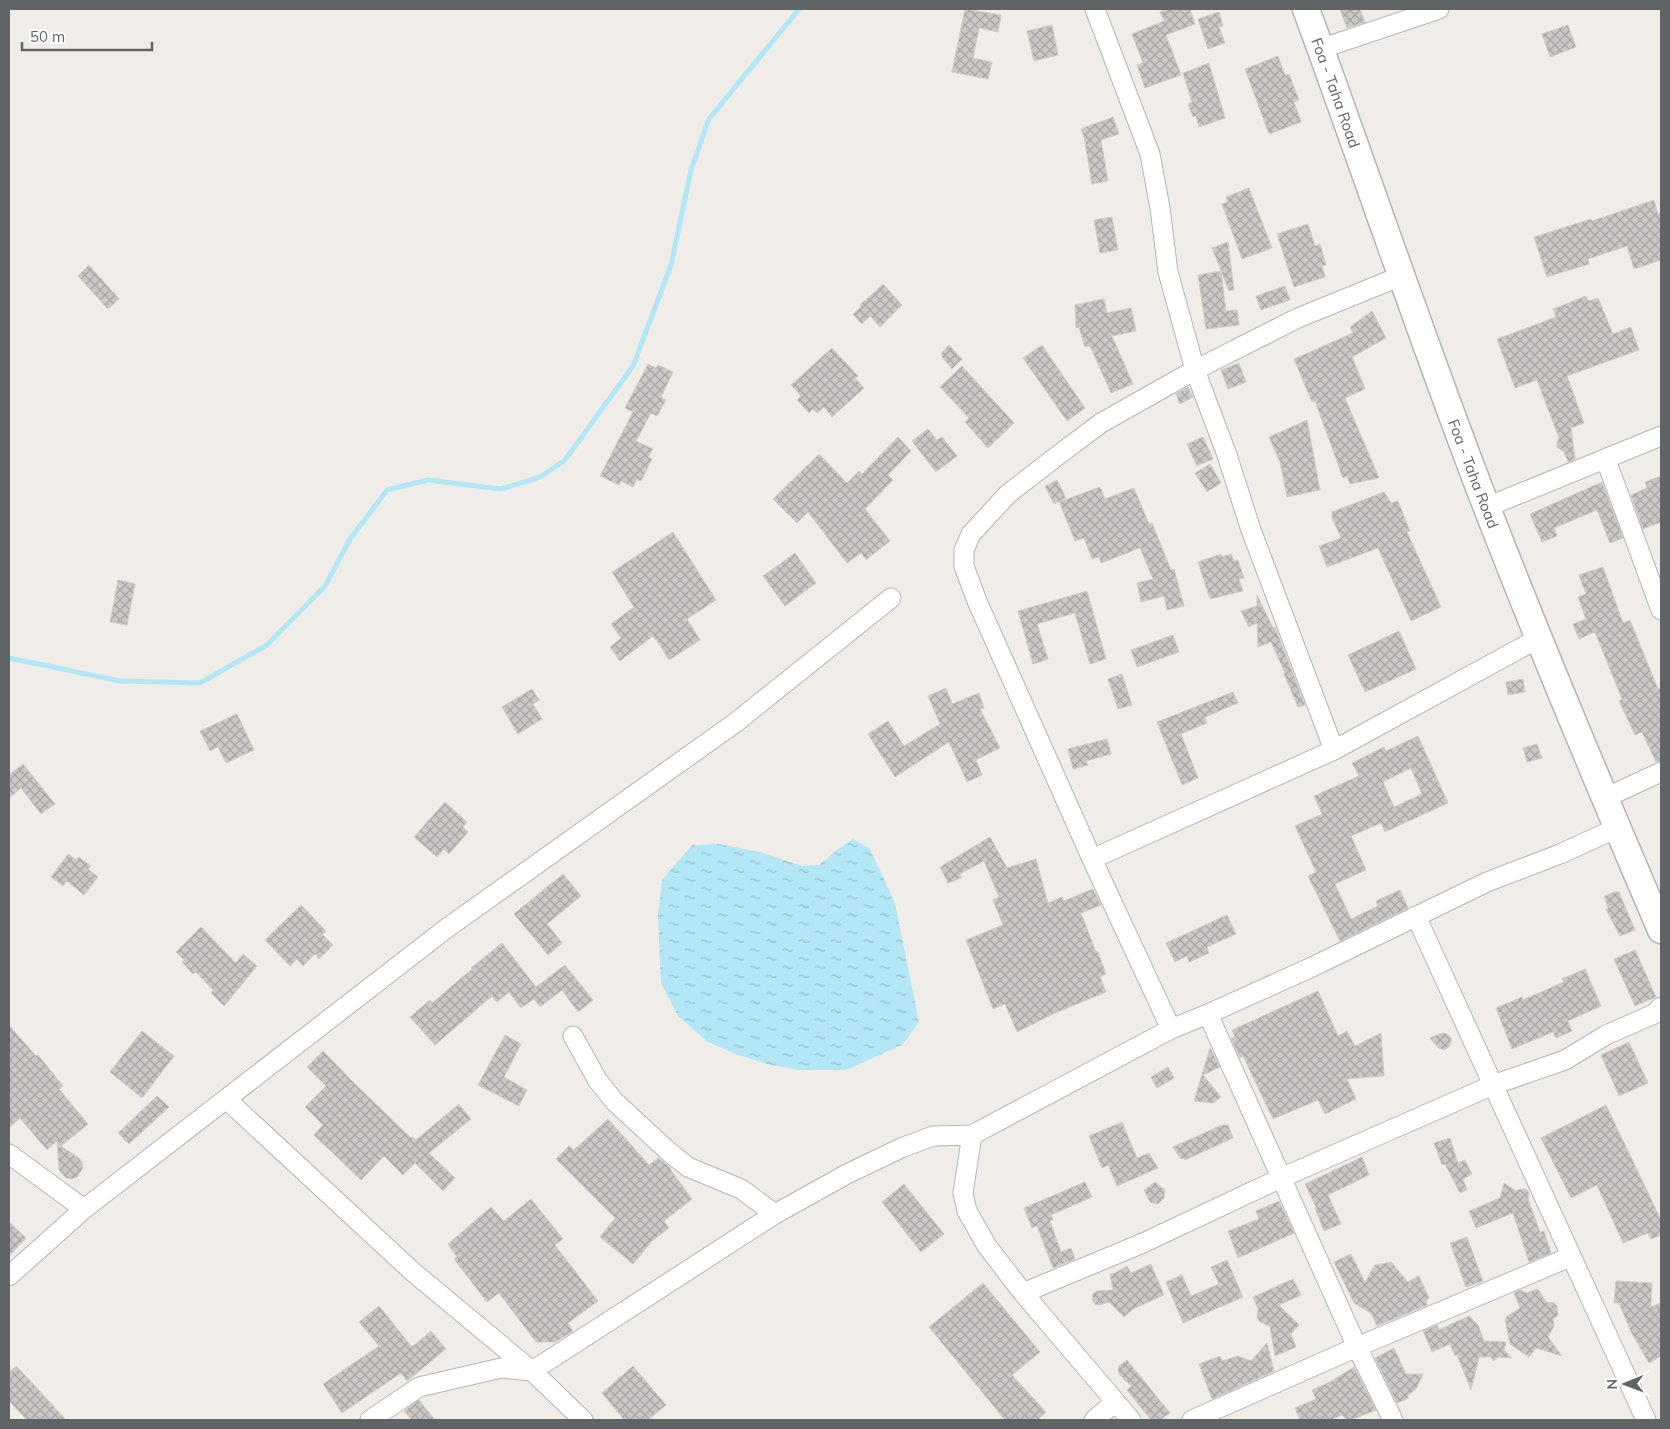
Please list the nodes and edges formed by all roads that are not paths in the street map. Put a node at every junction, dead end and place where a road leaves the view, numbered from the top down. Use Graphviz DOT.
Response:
graph roads {
  1 [pos="1095,9"];
  2 [pos="1306,9"];
  3 [pos="1439,9"];
  4 [pos="1320,49"];
  5 [pos="1401,276"];
  6 [pos="1195,370"];
  7 [pos="1661,436"];
  8 [pos="1606,460"];
  9 [pos="1487,507"];
  10 [pos="891,598"];
  11 [pos="1661,610"];
  12 [pos="1539,638"];
  13 [pos="1334,750"];
  14 [pos="1661,772"];
  15 [pos="1604,798"];
  16 [pos="1618,828"];
  17 [pos="1092,859"];
  18 [pos="1416,916"];
  19 [pos="1661,930"];
  20 [pos="1661,1007"];
  21 [pos="1208,1014"];
  22 [pos="1171,1029"];
  23 [pos="573,1036"];
  24 [pos="1493,1085"];
  25 [pos="226,1099"];
  26 [pos="972,1135"];
  27 [pos="9,1154"];
  28 [pos="1281,1178"];
  29 [pos="84,1209"];
  30 [pos="775,1214"];
  31 [pos="1570,1257"];
  32 [pos="9,1276"];
  33 [pos="1023,1293"];
  34 [pos="1357,1347"];
  35 [pos="532,1371"];
  36 [pos="1115,1402"];
  37 [pos="370,1420"];
  38 [pos="583,1420"];
  39 [pos="1094,1420"];
  40 [pos="1131,1420"];
  41 [pos="1192,1420"];
  42 [pos="1393,1420"];
  43 [pos="1646,1420"];
  1 -- 6 [label="street"];
  2 -- 4 [label="street, Foa - Taha Road"];
  3 -- 4 [label="street"];
  4 -- 5 [label="street, Foa - Taha Road"];
  5 -- 6 [label="street"];
  5 -- 9 [label="street, Foa - Taha Road"];
  6 -- 13 [label="street"];
  6 -- 17 [label="street"];
  7 -- 8 [label="street"];
  8 -- 9 [label="street"];
  8 -- 11 [label="street"];
  9 -- 12 [label="street, Foa - Taha Road"];
  10 -- 25 [label="street"];
  12 -- 13 [label="street"];
  12 -- 15 [label="street, Foa - Taha Road"];
  13 -- 17 [label="street"];
  14 -- 15 [label="street"];
  15 -- 16 [label="street, Foa - Taha Road"];
  16 -- 18 [label="street"];
  16 -- 19 [label="street, Foa - Taha Road"];
  17 -- 22 [label="street"];
  18 -- 21 [label="street"];
  18 -- 24 [label="street"];
  20 -- 24 [label="street"];
  21 -- 22 [label="street"];
  21 -- 28 [label="street"];
  22 -- 26 [label="street"];
  23 -- 30 [label="street"];
  24 -- 28 [label="street"];
  24 -- 31 [label="street"];
  25 -- 29 [label="street"];
  25 -- 35 [label="street"];
  26 -- 30 [label="street"];
  26 -- 33 [label="street"];
  27 -- 29 [label="street"];
  28 -- 33 [label="street"];
  28 -- 34 [label="street"];
  29 -- 32 [label="street"];
  30 -- 35 [label="street"];
  31 -- 34 [label="street"];
  31 -- 43 [label="street"];
  33 -- 36 [label="street"];
  34 -- 41 [label="street"];
  34 -- 42 [label="street"];
  35 -- 37 [label="street"];
  35 -- 38 [label="street"];
  36 -- 39 [label="street"];
  36 -- 40 [label="street"];
}
